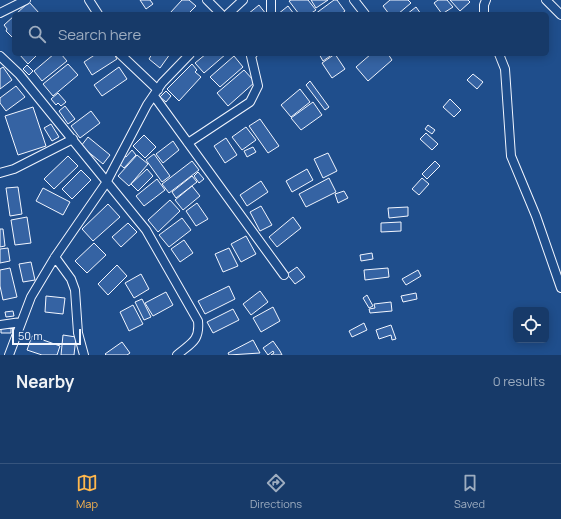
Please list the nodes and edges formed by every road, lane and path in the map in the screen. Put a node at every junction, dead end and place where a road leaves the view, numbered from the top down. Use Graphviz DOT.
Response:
graph roads {
  1 [pos="26,0"];
  2 [pos="89,0"];
  3 [pos="207,0"];
  4 [pos="243,0"];
  5 [pos="271,0"];
  6 [pos="354,0"];
  7 [pos="486,0"];
  8 [pos="546,0"];
  9 [pos="97,12"];
  10 [pos="219,12"];
  11 [pos="230,12"];
  12 [pos="271,12"];
  13 [pos="363,12"];
  14 [pos="484,12"];
  15 [pos="0,13"];
  16 [pos="561,15"];
  17 [pos="0,56"];
  18 [pos="122,56"];
  19 [pos="188,56"];
  20 [pos="252,56"];
  21 [pos="500,56"];
  22 [pos="156,93"];
  23 [pos="72,139"];
  24 [pos="188,143"];
  25 [pos="0,173"];
  26 [pos="106,183"];
  27 [pos="55,257"];
  28 [pos="284,276"];
  29 [pos="561,288"];
  30 [pos="21,322"];
  31 [pos="0,325"];
  32 [pos="9,355"];
  33 [pos="84,355"];
  34 [pos="177,355"];
  1 -- 15 [label="street"];
  2 -- 9 [label="street"];
  3 -- 10 [label="street"];
  4 -- 11 [label="street"];
  5 -- 12 [label="street"];
  6 -- 13 [label="street"];
  7 -- 14 [label="street"];
  8 -- 16 [label="street"];
  17 -- 23 [label="street"];
  18 -- 22 [label="street"];
  19 -- 22 [label="street"];
  20 -- 24 [label="street"];
  21 -- 29 [label="street"];
  22 -- 24 [label="street"];
  22 -- 26 [label="street"];
  23 -- 25 [label="street"];
  23 -- 26 [label="street"];
  24 -- 28 [label="street"];
  26 -- 27 [label="street"];
  26 -- 34 [label="street"];
  27 -- 30 [label="street"];
  27 -- 33 [label="street"];
  30 -- 31 [label="street"];
  30 -- 32 [label="street"];
}
